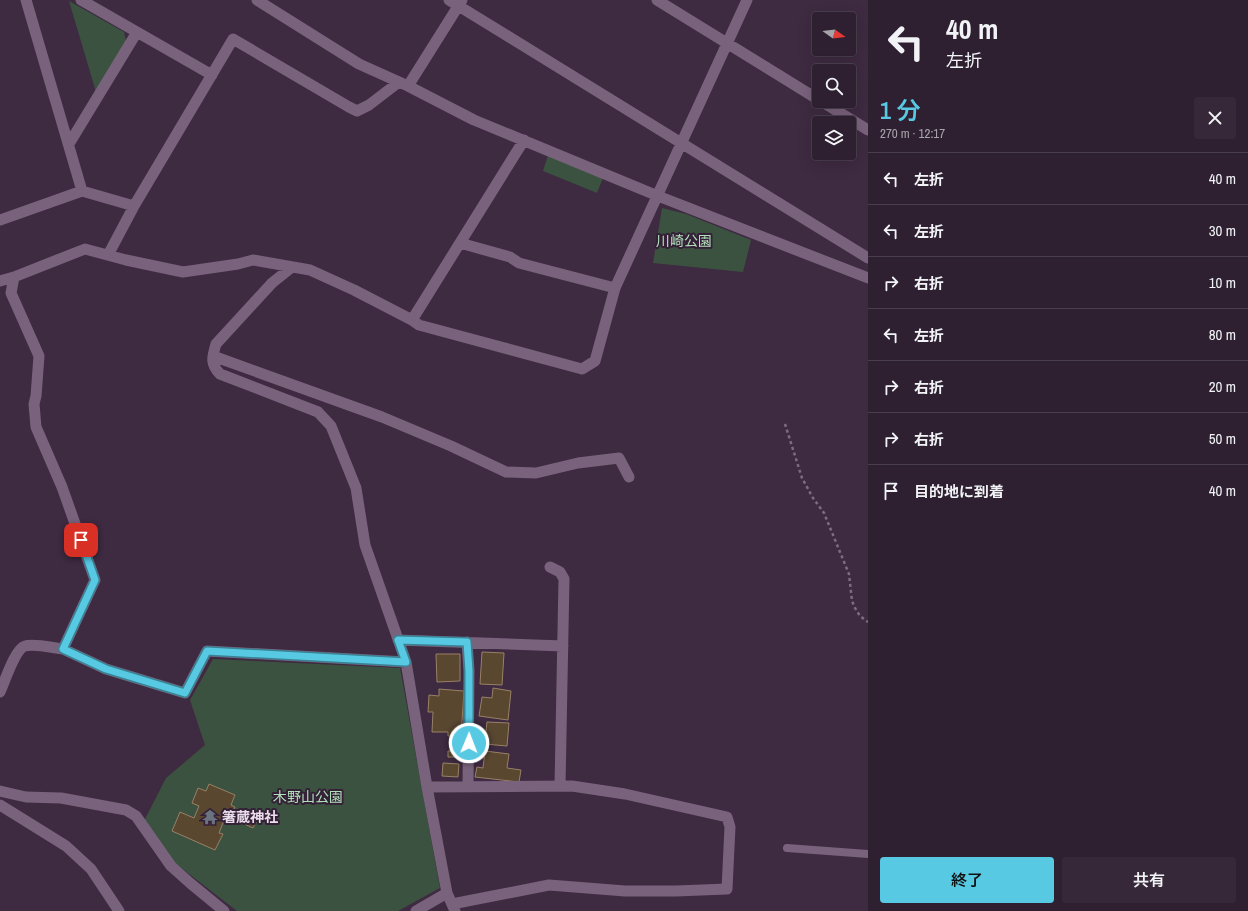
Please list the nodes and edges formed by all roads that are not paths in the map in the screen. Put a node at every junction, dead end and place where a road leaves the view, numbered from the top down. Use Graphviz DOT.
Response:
graph roads {
  1 [pos="26,0"];
  2 [pos="81,0"];
  3 [pos="257,0"];
  4 [pos="657,0"];
  5 [pos="746,0"];
  6 [pos="456,2"];
  7 [pos="138,32"];
  8 [pos="727,42"];
  9 [pos="212,75"];
  10 [pos="404,84"];
  11 [pos="812,95"];
  12 [pos="833,108"];
  13 [pos="868,130"];
  14 [pos="524,140"];
  15 [pos="68,144"];
  16 [pos="681,144"];
  17 [pos="82,191"];
  18 [pos="658,196"];
  19 [pos="134,206"];
  20 [pos="0,218"];
  21 [pos="460,243"];
  22 [pos="108,255"];
  23 [pos="868,258"];
  24 [pos="292,267"];
  25 [pos="14,277"];
  26 [pos="868,278"];
  27 [pos="0,281"];
  28 [pos="615,288"];
  29 [pos="412,320"];
  30 [pos="213,356"];
  31 [pos="629,477"];
  32 [pos="550,567"];
  33 [pos="398,640"];
  34 [pos="467,642"];
  35 [pos="563,646"];
  36 [pos="63,649"];
  37 [pos="406,662"];
  38 [pos="0,692"];
  39 [pos="468,786"];
  40 [pos="560,786"];
  41 [pos="427,787"];
  42 [pos="0,791"];
  43 [pos="0,805"];
  44 [pos="787,848"];
  45 [pos="868,854"];
  46 [pos="447,893"];
  47 [pos="454,908"];
  48 [pos="120,911"];
  49 [pos="224,911"];
  50 [pos="416,911"];
  1 -- 15 [label="street"];
  2 -- 7 [label="street"];
  3 -- 10 [label="street"];
  4 -- 8 [label="street"];
  5 -- 8 [label="street"];
  6 -- 10 [label="street"];
  6 -- 16 [label="street"];
  7 -- 9 [label="street"];
  7 -- 15 [label="street"];
  8 -- 11 [label="street"];
  8 -- 16 [label="street"];
  9 -- 10 [label="street"];
  9 -- 19 [label="street"];
  10 -- 14 [label="street"];
  12 -- 13 [label="street"];
  14 -- 18 [label="street"];
  14 -- 21 [label="street"];
  15 -- 17 [label="street"];
  16 -- 18 [label="street"];
  16 -- 23 [label="street"];
  17 -- 19 [label="street"];
  17 -- 20 [label="street"];
  18 -- 26 [label="street"];
  18 -- 28 [label="street"];
  19 -- 22 [label="street"];
  21 -- 28 [label="street"];
  21 -- 29 [label="street"];
  22 -- 24 [label="street"];
  22 -- 25 [label="street"];
  24 -- 29 [label="street"];
  24 -- 30 [label="street"];
  25 -- 27 [label="street"];
  25 -- 36 [label="street"];
  28 -- 29 [label="street"];
  30 -- 31 [label="street"];
  30 -- 33 [label="street"];
  32 -- 35 [label="street"];
  33 -- 34 [label="street"];
  33 -- 37 [label="street"];
  34 -- 35 [label="street"];
  34 -- 39 [label="street"];
  35 -- 40 [label="street"];
  36 -- 37 [label="street"];
  36 -- 38 [label="street"];
  37 -- 41 [label="street"];
  39 -- 40 [label="street"];
  39 -- 41 [label="street"];
  40 -- 47 [label="street"];
  41 -- 46 [label="street"];
  42 -- 49 [label="street"];
  43 -- 48 [label="street"];
  44 -- 45 [label="lane"];
  46 -- 47 [label="street"];
  46 -- 50 [label="street"];
}
